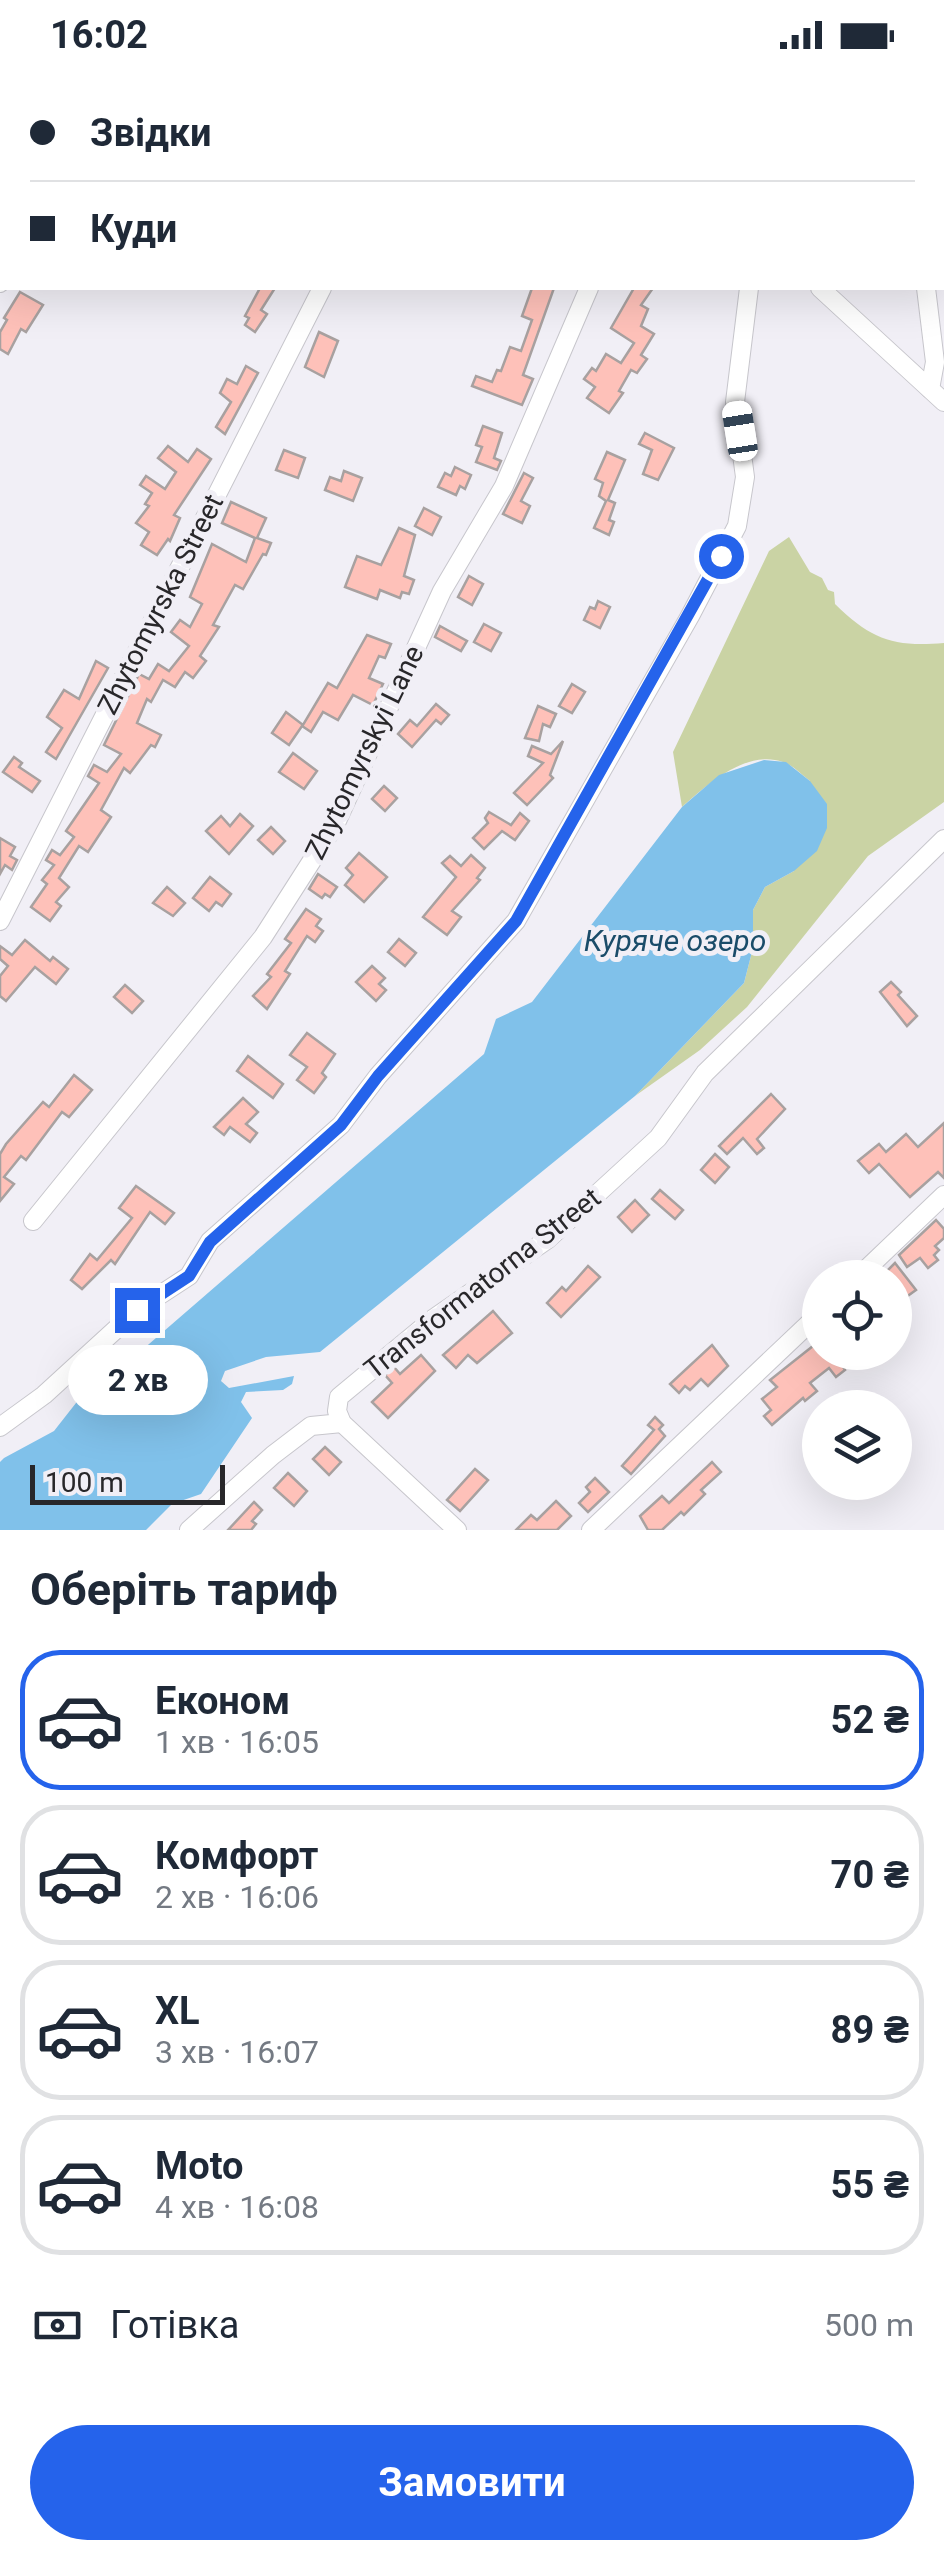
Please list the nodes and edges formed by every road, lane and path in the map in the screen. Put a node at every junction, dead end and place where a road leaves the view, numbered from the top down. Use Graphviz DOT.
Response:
graph roads {
  1 [pos="321,290"];
  2 [pos="588,290"];
  3 [pos="749,290"];
  4 [pos="822,290"];
  5 [pos="926,290"];
  6 [pos="937,395"];
  7 [pos="944,839"];
  8 [pos="0,922"];
  9 [pos="944,1196"];
  10 [pos="33,1221"];
  11 [pos="876,1260"];
  12 [pos="802,1330"];
  13 [pos="342,1423"];
  14 [pos="0,1427"];
  15 [pos="188,1530"];
  16 [pos="457,1530"];
  17 [pos="590,1530"];
  1 -- 8 [label="street, Zhytomyrska Street"];
  2 -- 10 [label="street, Zhytomyrskyi Lane"];
  3 -- 14 [label="street"];
  4 -- 6 [label="street"];
  5 -- 6 [label="street"];
  7 -- 13 [label="street, Transformatorna Street"];
  9 -- 11 [label="street"];
  12 -- 17 [label="street"];
  13 -- 15 [label="street"];
  13 -- 16 [label="street"];
}
